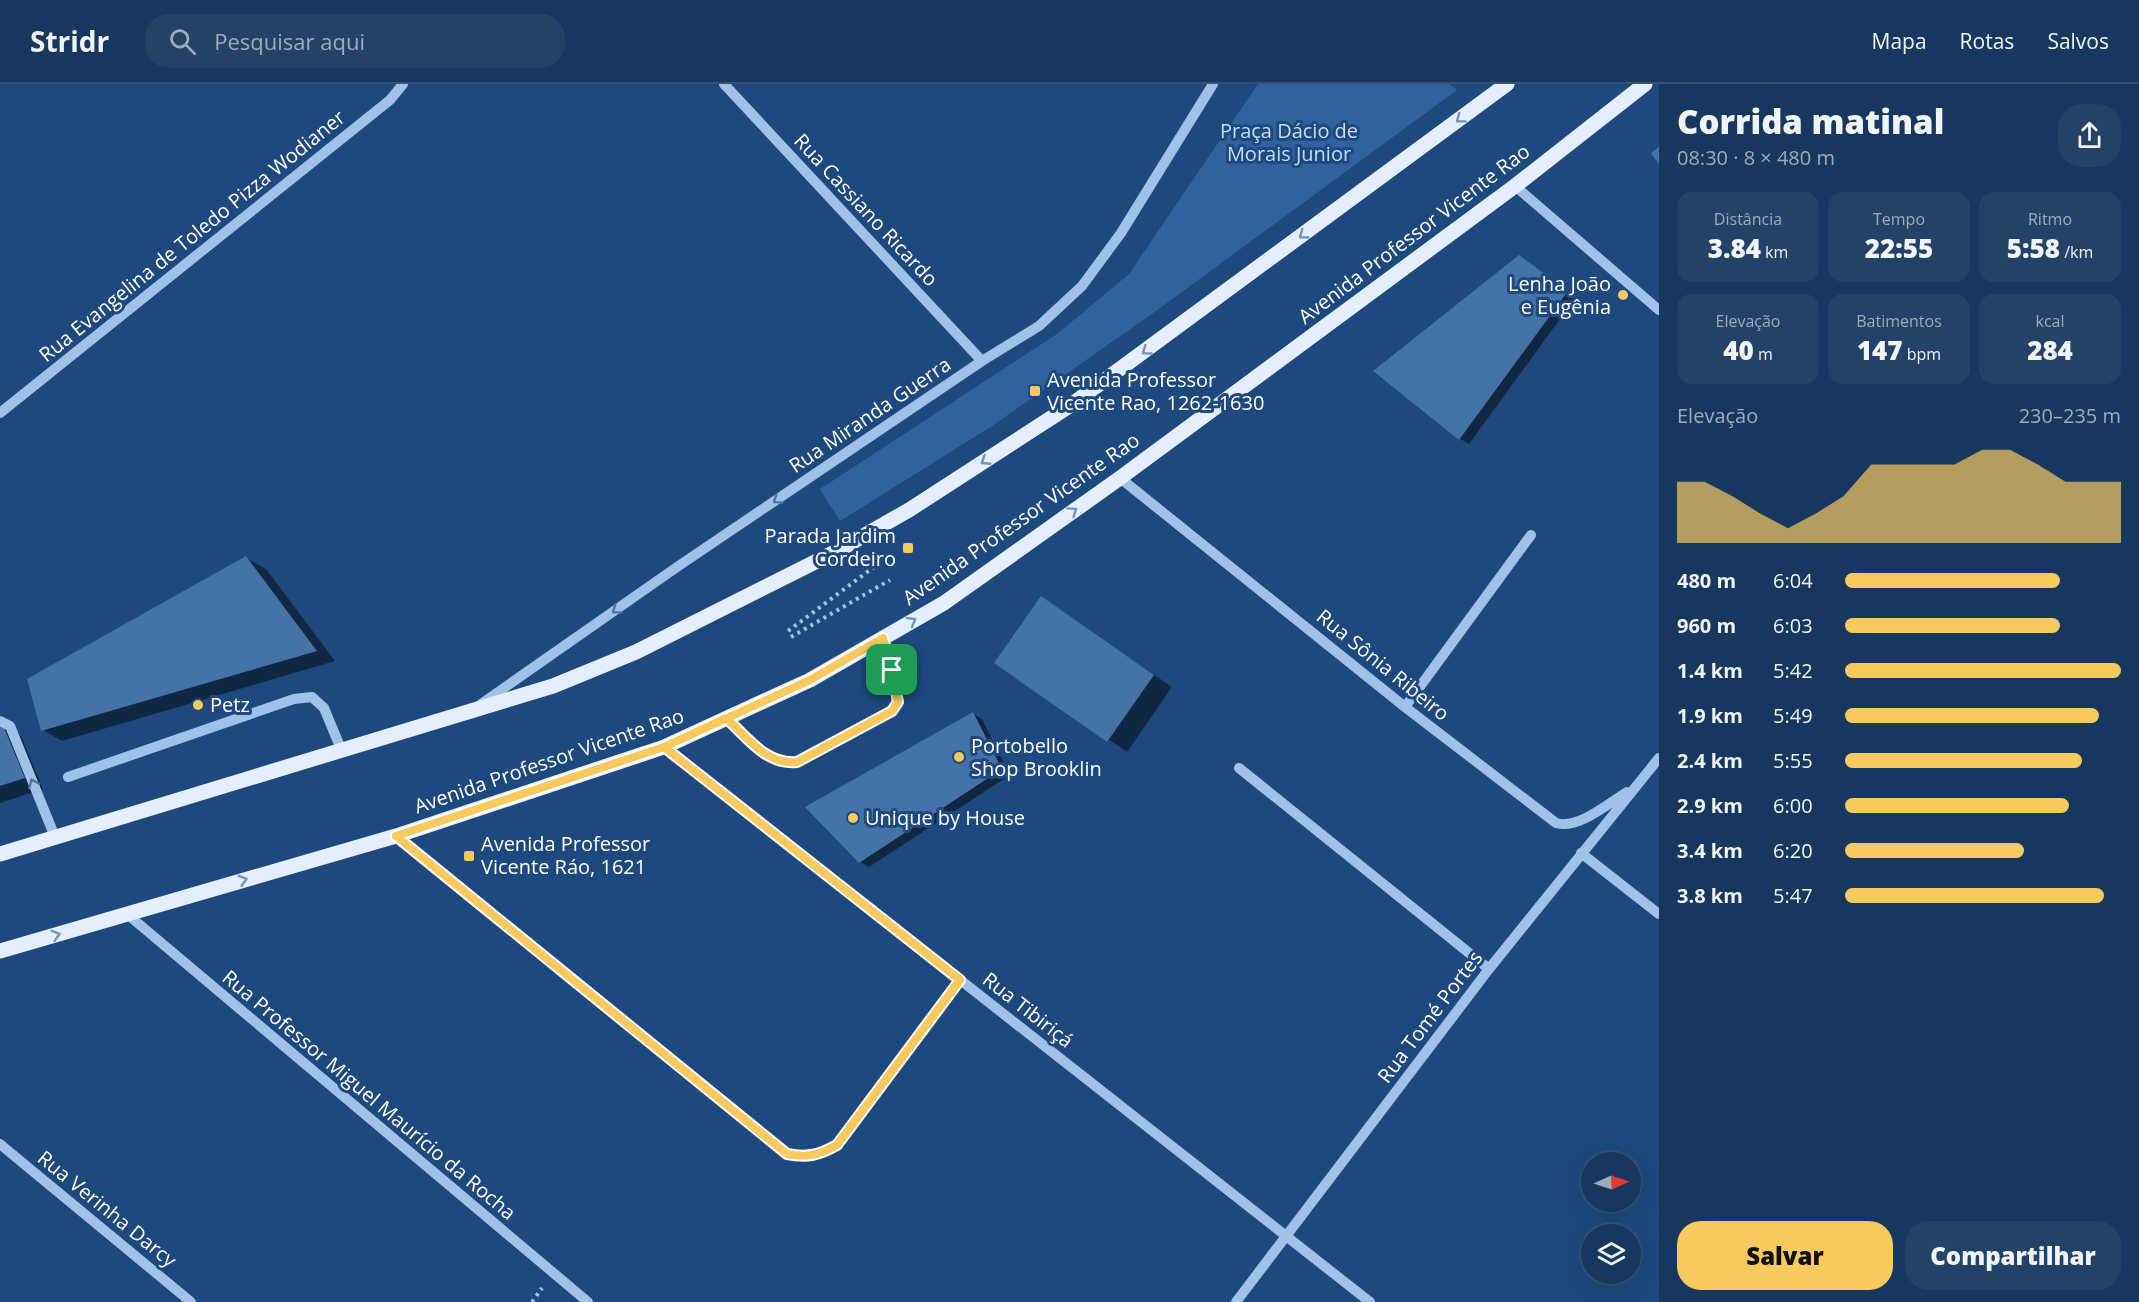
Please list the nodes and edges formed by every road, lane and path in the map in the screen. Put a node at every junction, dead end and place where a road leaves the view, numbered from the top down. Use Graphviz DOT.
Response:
graph roads {
  1 [pos="404,84"];
  2 [pos="724,84"];
  3 [pos="1213,84"];
  4 [pos="1507,84"];
  5 [pos="1645,84"];
  6 [pos="1515,186"];
  7 [pos="1659,310"];
  8 [pos="982,361"];
  9 [pos="0,413"];
  10 [pos="1120,478"];
  11 [pos="1532,535"];
  12 [pos="882,561"];
  13 [pos="890,580"];
  14 [pos="788,631"];
  15 [pos="791,637"];
  16 [pos="883,638"];
  17 [pos="1405,707"];
  18 [pos="476,708"];
  19 [pos="726,718"];
  20 [pos="0,721"];
  21 [pos="664,747"];
  22 [pos="341,749"];
  23 [pos="1659,758"];
  24 [pos="1239,768"];
  25 [pos="68,777"];
  26 [pos="1635,788"];
  27 [pos="396,836"];
  28 [pos="55,837"];
  29 [pos="1581,853"];
  30 [pos="0,854"];
  31 [pos="127,914"];
  32 [pos="1659,914"];
  33 [pos="0,951"];
  34 [pos="1489,969"];
  35 [pos="960,980"];
  36 [pos="0,1144"];
  37 [pos="1286,1237"];
  38 [pos="191,1302"];
  39 [pos="588,1302"];
  40 [pos="1236,1302"];
  41 [pos="1370,1302"];
  1 -- 9 [label="street, Rua Evangelina de Toledo Pizza Wodianer"];
  2 -- 8 [label="street, Rua Cassiano Ricardo"];
  3 -- 8 [label="street, Rua Miranda Guerra"];
  4 -- 18 [label="main road, one-way"];
  5 -- 6 [label="main road, Avenida Professor Vicente Rao"];
  6 -- 7 [label="street"];
  6 -- 10 [label="main road, Avenida Professor Vicente Rao"];
  8 -- 18 [label="street, Rua Miranda Guerra, one-way"];
  16 -- 10 [label="main road, Avenida Professor Vicente Rao, one-way"];
  10 -- 17 [label="street, Rua Sônia Ribeiro"];
  11 -- 17 [label="street"];
  12 -- 14 [label="path"];
  13 -- 15 [label="path"];
  16 -- 19 [label="main road, Avenida Professor Vicente Rao"];
  16 -- 19 [label="street"];
  17 -- 26 [label="street, Rua Sônia Ribeiro"];
  18 -- 22 [label="main road"];
  19 -- 21 [label="main road, Avenida Professor Vicente Rao"];
  28 -- 20 [label="street, one-way"];
  21 -- 27 [label="main road, Avenida Professor Vicente Rao"];
  21 -- 35 [label="street, Rua Tibiriçá"];
  22 -- 25 [label="street"];
  22 -- 28 [label="main road"];
  23 -- 26 [label="street, Rua Tomé Portes"];
  24 -- 34 [label="street"];
  26 -- 29 [label="street, Rua Tomé Portes"];
  31 -- 27 [label="main road, Avenida Professor Vicente Rao, one-way"];
  27 -- 35 [label="street"];
  28 -- 30 [label="main road"];
  29 -- 32 [label="street"];
  29 -- 34 [label="street, Rua Tomé Portes"];
  33 -- 31 [label="main road, Avenida Professor Vicente Rao, one-way"];
  31 -- 39 [label="street, Rua Professor Miguel Maurício da Rocha"];
  34 -- 37 [label="street, Rua Tomé Portes"];
  35 -- 37 [label="street, Rua Tibiriçá"];
  36 -- 38 [label="street, Rua Verinha Darcy"];
  37 -- 40 [label="street, Rua Tomé Portes"];
  37 -- 41 [label="street, Rua Tibiriçá"];
}
